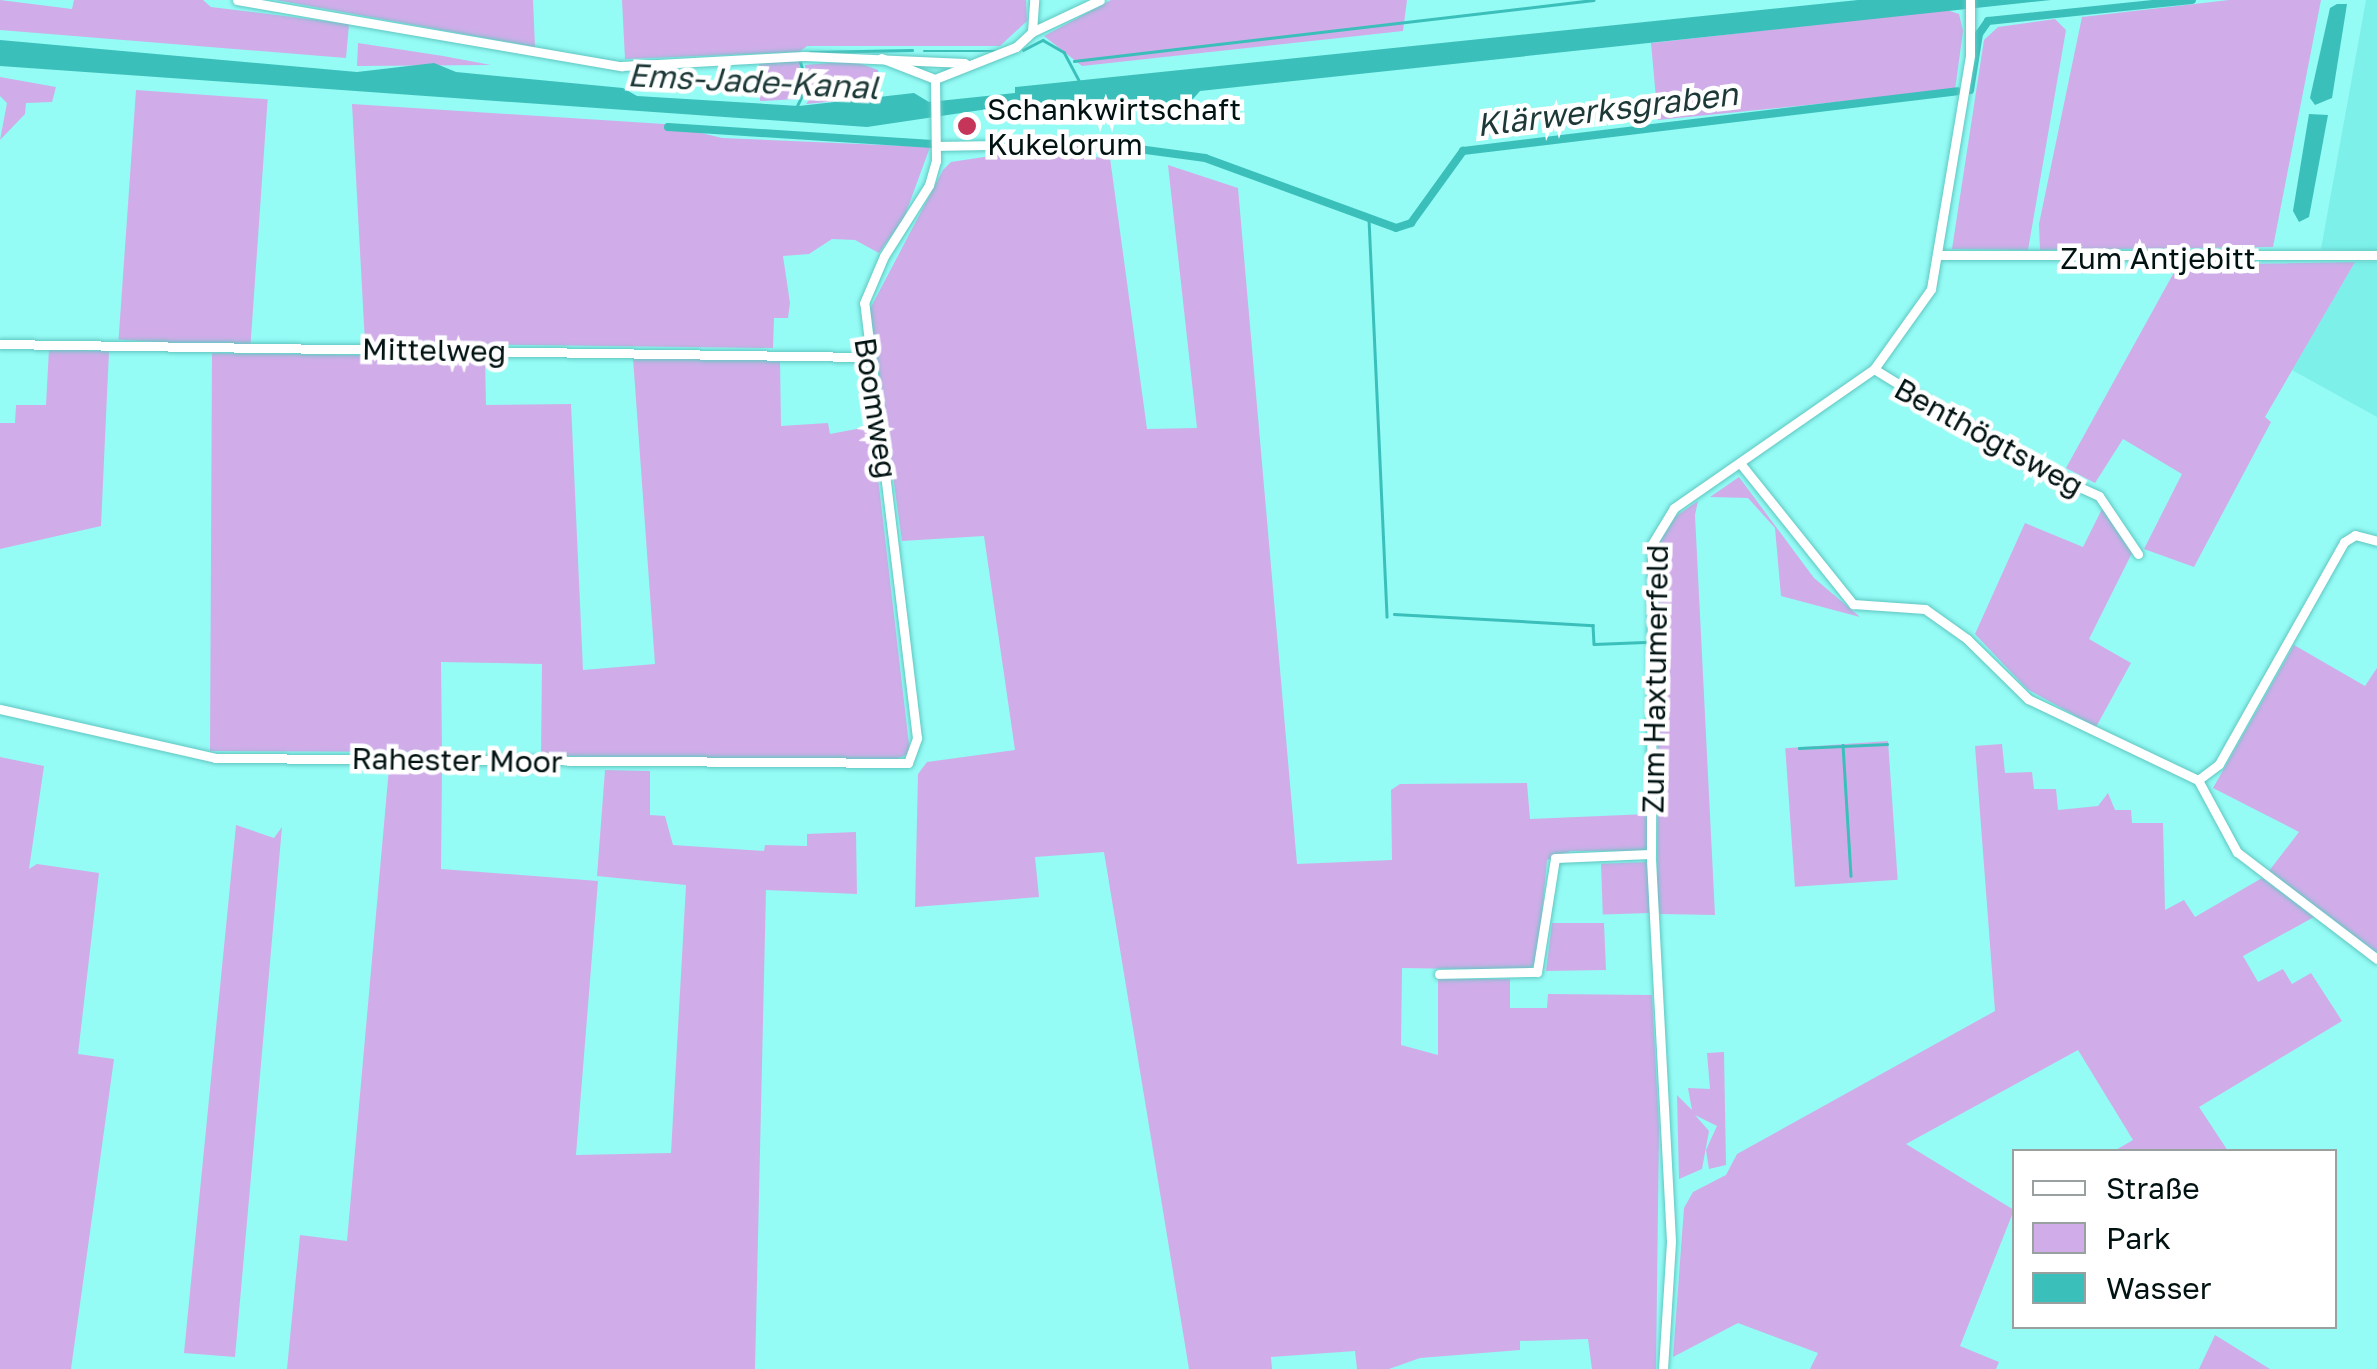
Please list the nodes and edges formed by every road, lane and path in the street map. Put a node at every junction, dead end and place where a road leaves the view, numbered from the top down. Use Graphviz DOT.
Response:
graph roads {
  1 [pos="237,0"];
  2 [pos="1034,0"];
  3 [pos="1100,0"];
  4 [pos="1970,5"];
  5 [pos="1032,32"];
  6 [pos="878,57"];
  7 [pos="965,63"];
  8 [pos="935,79"];
  9 [pos="998,145"];
  10 [pos="937,146"];
  11 [pos="1940,255"];
  12 [pos="2377,256"];
  13 [pos="0,344"];
  14 [pos="868,357"];
  15 [pos="1874,370"];
  16 [pos="1740,463"];
  17 [pos="2377,541"];
  18 [pos="2138,554"];
  19 [pos="0,709"];
  20 [pos="915,754"];
  21 [pos="2198,780"];
  22 [pos="1652,854"];
  23 [pos="2377,960"];
  24 [pos="1439,974"];
  25 [pos="1663,1369"];
  1 -- 6 [label="street"];
  2 -- 5 [label="street"];
  3 -- 5 [label="street"];
  4 -- 11 [label="street, Zum Haxtumerfeld"];
  5 -- 7 [label="street"];
  6 -- 7 [label="street"];
  6 -- 8 [label="street"];
  7 -- 8 [label="street"];
  8 -- 10 [label="street, Boomweg"];
  9 -- 10 [label="street"];
  10 -- 14 [label="street, Boomweg"];
  11 -- 12 [label="street, Zum Antjebitt"];
  11 -- 15 [label="street, Zum Haxtumerfeld"];
  13 -- 14 [label="street, Mittelweg"];
  14 -- 20 [label="street, Boomweg"];
  15 -- 16 [label="street, Zum Haxtumerfeld"];
  15 -- 18 [label="street, Benthögtsweg"];
  16 -- 21 [label="street"];
  16 -- 22 [label="street, Zum Haxtumerfeld"];
  17 -- 21 [label="street"];
  19 -- 20 [label="street, Rahester Moor"];
  21 -- 23 [label="street"];
  22 -- 24 [label="street"];
  22 -- 25 [label="street, Zum Haxtumerfeld"];
}
